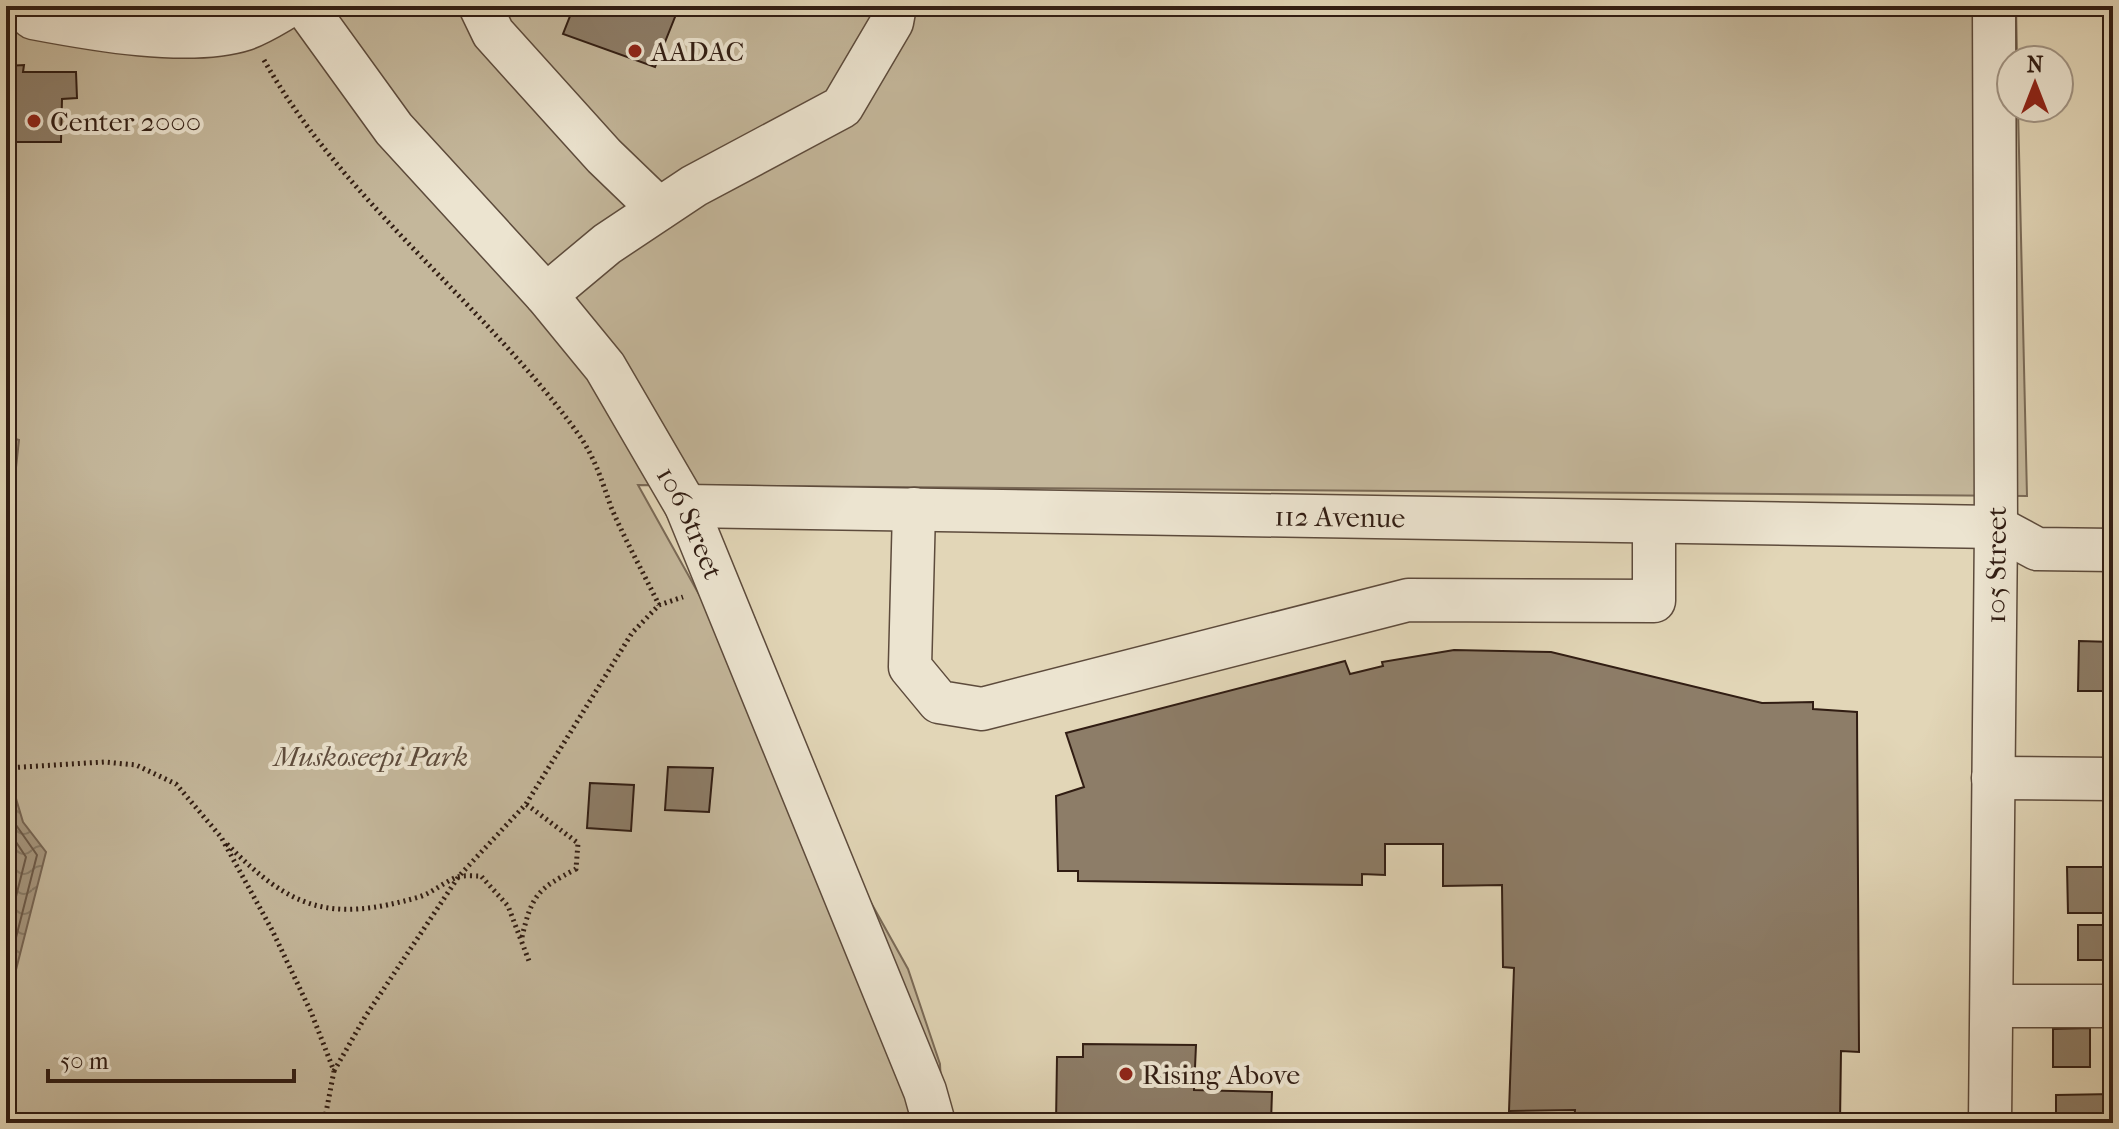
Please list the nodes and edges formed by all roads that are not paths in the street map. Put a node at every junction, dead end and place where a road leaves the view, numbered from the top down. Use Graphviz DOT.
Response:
graph roads {
  1 [pos="19,6"];
  2 [pos="289,6"];
  3 [pos="305,6"];
  4 [pos="480,6"];
  5 [pos="895,6"];
  6 [pos="1994,6"];
  7 [pos="175,21"];
  8 [pos="659,209"];
  9 [pos="546,295"];
  10 [pos="686,506"];
  11 [pos="914,509"];
  12 [pos="1654,522"];
  13 [pos="1996,527"];
  14 [pos="2113,550"];
  15 [pos="1993,778"];
  16 [pos="2113,779"];
  17 [pos="1992,1006"];
  18 [pos="2113,1006"];
  19 [pos="934,1123"];
  20 [pos="1990,1123"];
  1 -- 7 [label="street"];
  2 -- 7 [label="street"];
  3 -- 9 [label="street, 106 Street"];
  4 -- 8 [label="street"];
  5 -- 8 [label="street"];
  6 -- 13 [label="street, 105 Street"];
  8 -- 9 [label="street"];
  9 -- 10 [label="street, 106 Street"];
  10 -- 11 [label="street, 112 Avenue"];
  10 -- 19 [label="street, 106 Street"];
  11 -- 12 [label="street, 112 Avenue"];
  11 -- 12 [label="street"];
  12 -- 13 [label="street, 112 Avenue"];
  13 -- 14 [label="street"];
  13 -- 15 [label="street, 105 Street"];
  15 -- 16 [label="street"];
  15 -- 17 [label="street, 105 Street"];
  17 -- 18 [label="street"];
  17 -- 20 [label="street, 105 Street"];
}
